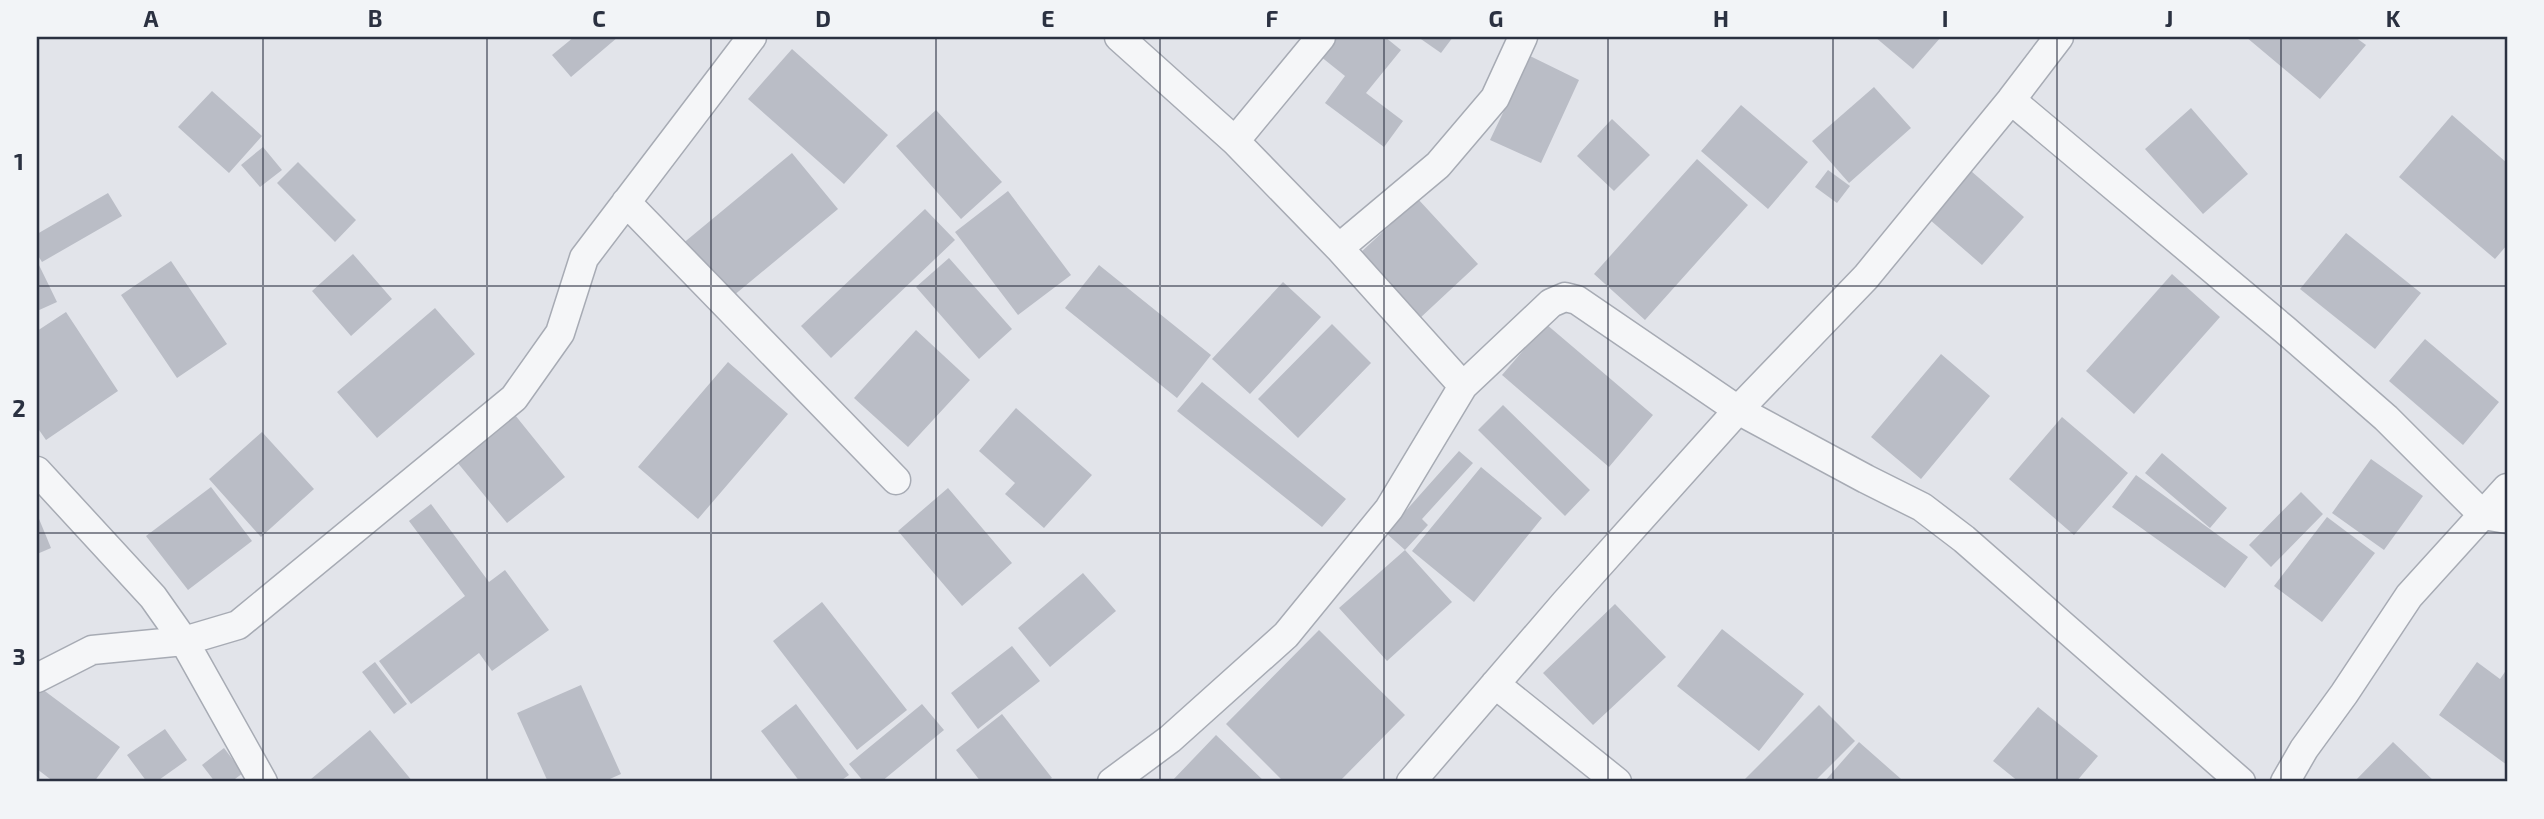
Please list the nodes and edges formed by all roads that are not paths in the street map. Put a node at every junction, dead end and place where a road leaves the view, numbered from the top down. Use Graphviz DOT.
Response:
graph roads {
  1 [pos="752,37"];
  2 [pos="1119,37"];
  3 [pos="1321,37"];
  4 [pos="1523,37"];
  5 [pos="2059,37"];
  6 [pos="2011,100"];
  7 [pos="1235,141"];
  8 [pos="626,202"];
  9 [pos="1339,248"];
  10 [pos="1463,386"];
  11 [pos="1738,410"];
  12 [pos="37,471"];
  13 [pos="896,480"];
  14 [pos="2507,488"];
  15 [pos="2495,517"];
  16 [pos="184,641"];
  17 [pos="37,678"];
  18 [pos="1495,684"];
  19 [pos="263,782"];
  20 [pos="1112,782"];
  21 [pos="1411,782"];
  22 [pos="1617,782"];
  23 [pos="2241,782"];
  24 [pos="2285,782"];
  1 -- 8 [label="street"];
  2 -- 7 [label="street"];
  3 -- 7 [label="street"];
  4 -- 9 [label="street"];
  5 -- 6 [label="street"];
  6 -- 11 [label="street"];
  6 -- 15 [label="street"];
  7 -- 9 [label="street"];
  8 -- 13 [label="street"];
  8 -- 16 [label="street"];
  9 -- 10 [label="street"];
  10 -- 11 [label="street"];
  10 -- 20 [label="street"];
  11 -- 18 [label="street"];
  11 -- 23 [label="street"];
  12 -- 16 [label="street"];
  14 -- 15 [label="street"];
  15 -- 24 [label="street"];
  16 -- 17 [label="street"];
  16 -- 19 [label="street"];
  18 -- 21 [label="street"];
  18 -- 22 [label="street"];
}
